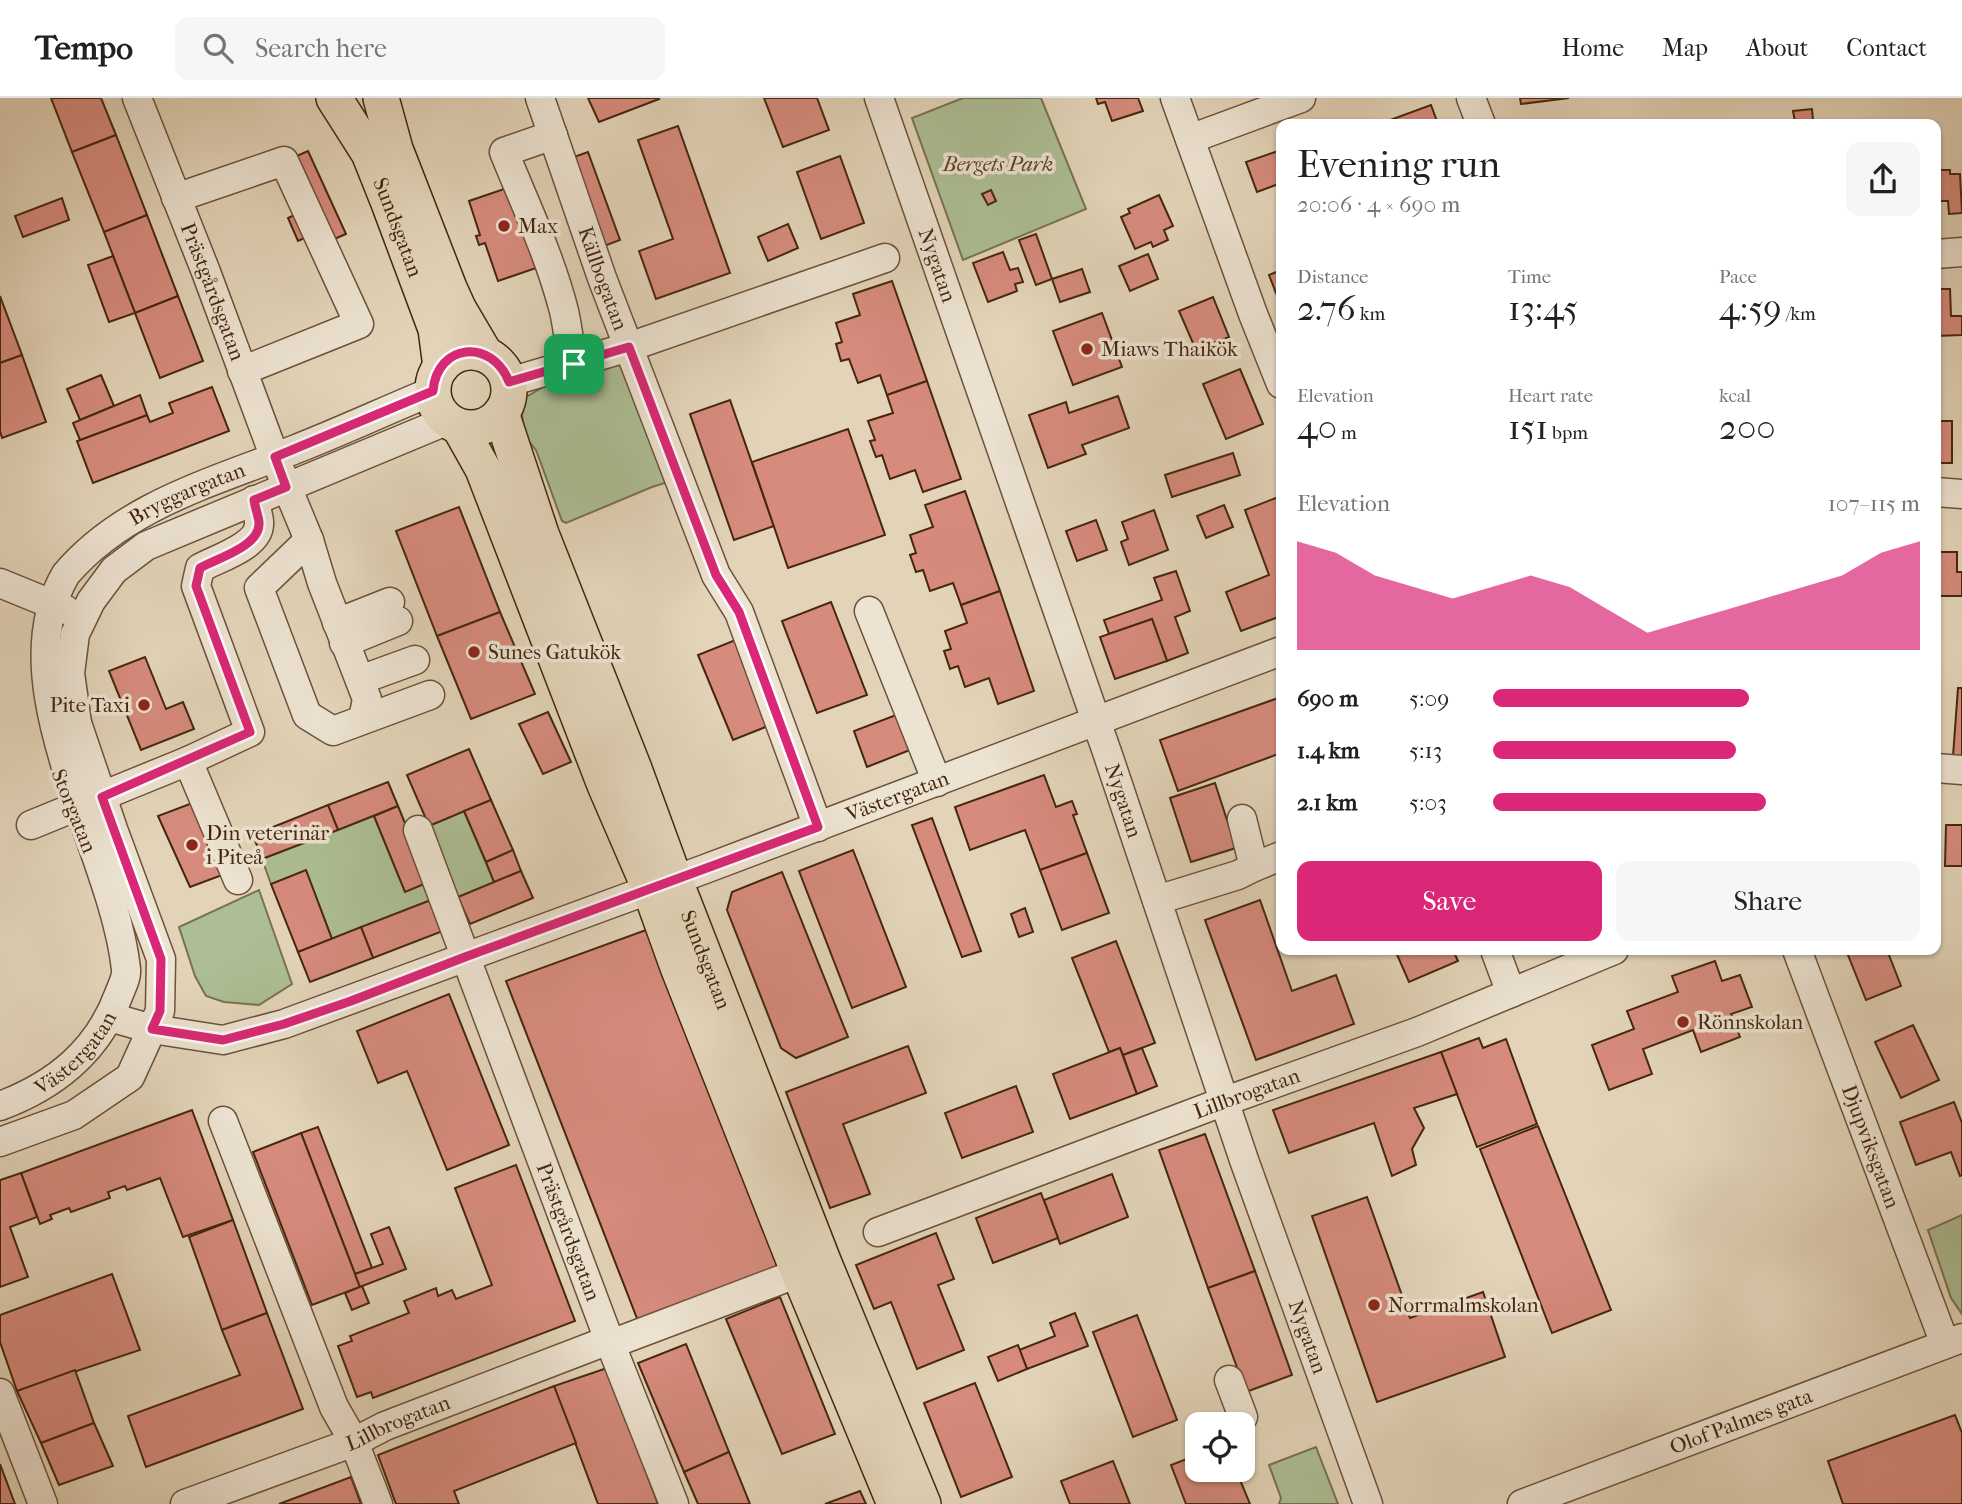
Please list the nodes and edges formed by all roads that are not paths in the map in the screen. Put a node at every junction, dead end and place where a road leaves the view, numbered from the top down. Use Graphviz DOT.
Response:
graph roads {
  1 [pos="137,98"];
  2 [pos="334,98"];
  3 [pos="381,98"];
  4 [pos="540,98"];
  5 [pos="879,98"];
  6 [pos="1175,98"];
  7 [pos="1301,98"];
  8 [pos="1471,98"];
  9 [pos="1479,119"];
  10 [pos="553,135"];
  11 [pos="1190,139"];
  12 [pos="176,198"];
  13 [pos="1962,252"];
  14 [pos="1941,254"];
  15 [pos="885,258"];
  16 [pos="629,347"];
  17 [pos="485,354"];
  18 [pos="574,364"];
  19 [pos="242,371"];
  20 [pos="1276,372"];
  21 [pos="505,398"];
  22 [pos="445,402"];
  23 [pos="275,457"];
  24 [pos="286,487"];
  25 [pos="1941,492"];
  26 [pos="1962,494"];
  27 [pos="254,500"];
  28 [pos="309,540"];
  29 [pos="0,583"];
  30 [pos="49,602"];
  31 [pos="869,611"];
  32 [pos="80,622"];
  33 [pos="410,649"];
  34 [pos="1276,653"];
  35 [pos="354,671"];
  36 [pos="1096,720"];
  37 [pos="188,761"];
  38 [pos="1941,768"];
  39 [pos="1962,770"];
  40 [pos="937,782"];
  41 [pos="102,797"];
  42 [pos="73,809"];
  43 [pos="1242,819"];
  44 [pos="31,825"];
  45 [pos="818,827"];
  46 [pos="418,830"];
  47 [pos="1276,858"];
  48 [pos="1254,867"];
  49 [pos="238,880"];
  50 [pos="662,885"];
  51 [pos="1157,900"];
  52 [pos="1496,955"];
  53 [pos="1602,955"];
  54 [pos="1799,955"];
  55 [pos="465,957"];
  56 [pos="1511,993"];
  57 [pos="110,1017"];
  58 [pos="152,1029"];
  59 [pos="1224,1101"];
  60 [pos="0,1106"];
  61 [pos="223,1121"];
  62 [pos="0,1142"];
  63 [pos="878,1232"];
  64 [pos="788,1277"];
  65 [pos="1954,1341"];
  66 [pos="610,1342"];
  67 [pos="1229,1380"];
  68 [pos="0,1393"];
  69 [pos="1241,1412"];
  70 [pos="354,1442"];
  71 [pos="43,1504"];
  72 [pos="186,1504"];
  73 [pos="378,1504"];
  74 [pos="674,1504"];
  75 [pos="895,1504"];
  76 [pos="923,1504"];
  77 [pos="1368,1504"];
  78 [pos="1522,1504"];
  1 -- 12 [label="street, Prästgårdsgatan"];
  2 -- 22 [label="main road, Sundsgatan"];
  3 -- 17 [label="main road, Sundsgatan"];
  4 -- 10 [label="street, Källbogatan"];
  5 -- 36 [label="street, Nygatan"];
  6 -- 11 [label="street"];
  7 -- 11 [label="street"];
  8 -- 9 [label="street"];
  10 -- 16 [label="street, Källbogatan"];
  10 -- 18 [label="street"];
  11 -- 20 [label="street"];
  12 -- 19 [label="street, Prästgårdsgatan"];
  12 -- 19 [label="street"];
  13 -- 14 [label="street"];
  15 -- 16 [label="street"];
  16 -- 18 [label="street"];
  16 -- 45 [label="street, Källbogatan"];
  17 -- 21 [label="main road, Sundsgatan"];
  17 -- 22 [label="main road"];
  18 -- 21 [label="street"];
  19 -- 23 [label="street, Prästgårdsgatan"];
  21 -- 22 [label="main road"];
  21 -- 50 [label="main road, Sundsgatan"];
  22 -- 23 [label="street, Bryggargatan"];
  22 -- 24 [label="street, Bryggargatan"];
  22 -- 50 [label="main road, Sundsgatan"];
  23 -- 24 [label="street, Prästgårdsgatan"];
  23 -- 30 [label="street, Bryggargatan"];
  24 -- 27 [label="street, Bryggargatan"];
  24 -- 28 [label="street, Prästgårdsgatan"];
  25 -- 26 [label="street"];
  27 -- 32 [label="street, Bryggargatan"];
  27 -- 37 [label="street"];
  28 -- 35 [label="street, Prästgårdsgatan"];
  28 -- 35 [label="street"];
  29 -- 30 [label="street"];
  30 -- 32 [label="street"];
  30 -- 42 [label="street, Storgatan"];
  31 -- 40 [label="street"];
  32 -- 41 [label="street, Storgatan"];
  33 -- 35 [label="street"];
  33 -- 35 [label="street"];
  33 -- 35 [label="street"];
  34 -- 36 [label="street, Västergatan"];
  36 -- 40 [label="street, Västergatan"];
  36 -- 51 [label="street, Nygatan"];
  37 -- 41 [label="street"];
  37 -- 49 [label="street"];
  38 -- 39 [label="street"];
  40 -- 45 [label="street, Västergatan"];
  41 -- 42 [label="street"];
  41 -- 58 [label="street, Storgatan"];
  42 -- 44 [label="street"];
  42 -- 57 [label="street, Storgatan"];
  43 -- 48 [label="street"];
  45 -- 50 [label="street, Västergatan"];
  46 -- 55 [label="street, Prästgårdsgatan"];
  47 -- 48 [label="street"];
  48 -- 51 [label="street"];
  50 -- 55 [label="street, Västergatan"];
  50 -- 75 [label="main road, Sundsgatan"];
  50 -- 76 [label="main road, Sundsgatan"];
  51 -- 59 [label="street, Nygatan"];
  52 -- 56 [label="street"];
  53 -- 56 [label="street, Lillbrogatan"];
  54 -- 65 [label="street, Djupviksgatan"];
  55 -- 58 [label="street, Västergatan"];
  55 -- 66 [label="street, Prästgårdsgatan"];
  56 -- 59 [label="street, Lillbrogatan"];
  57 -- 58 [label="street, Västergatan"];
  57 -- 60 [label="street, Västergatan"];
  58 -- 62 [label="street, Västergatan"];
  59 -- 63 [label="street, Lillbrogatan"];
  59 -- 77 [label="street, Nygatan"];
  61 -- 70 [label="street"];
  64 -- 66 [label="street, Lillbrogatan"];
  65 -- 78 [label="street, Olof Palmes gata"];
  66 -- 70 [label="street, Lillbrogatan"];
  66 -- 74 [label="street, Prästgårdsgatan"];
  67 -- 69 [label="street"];
  68 -- 71 [label="street"];
  70 -- 72 [label="street, Lillbrogatan"];
  70 -- 73 [label="street"];
}
